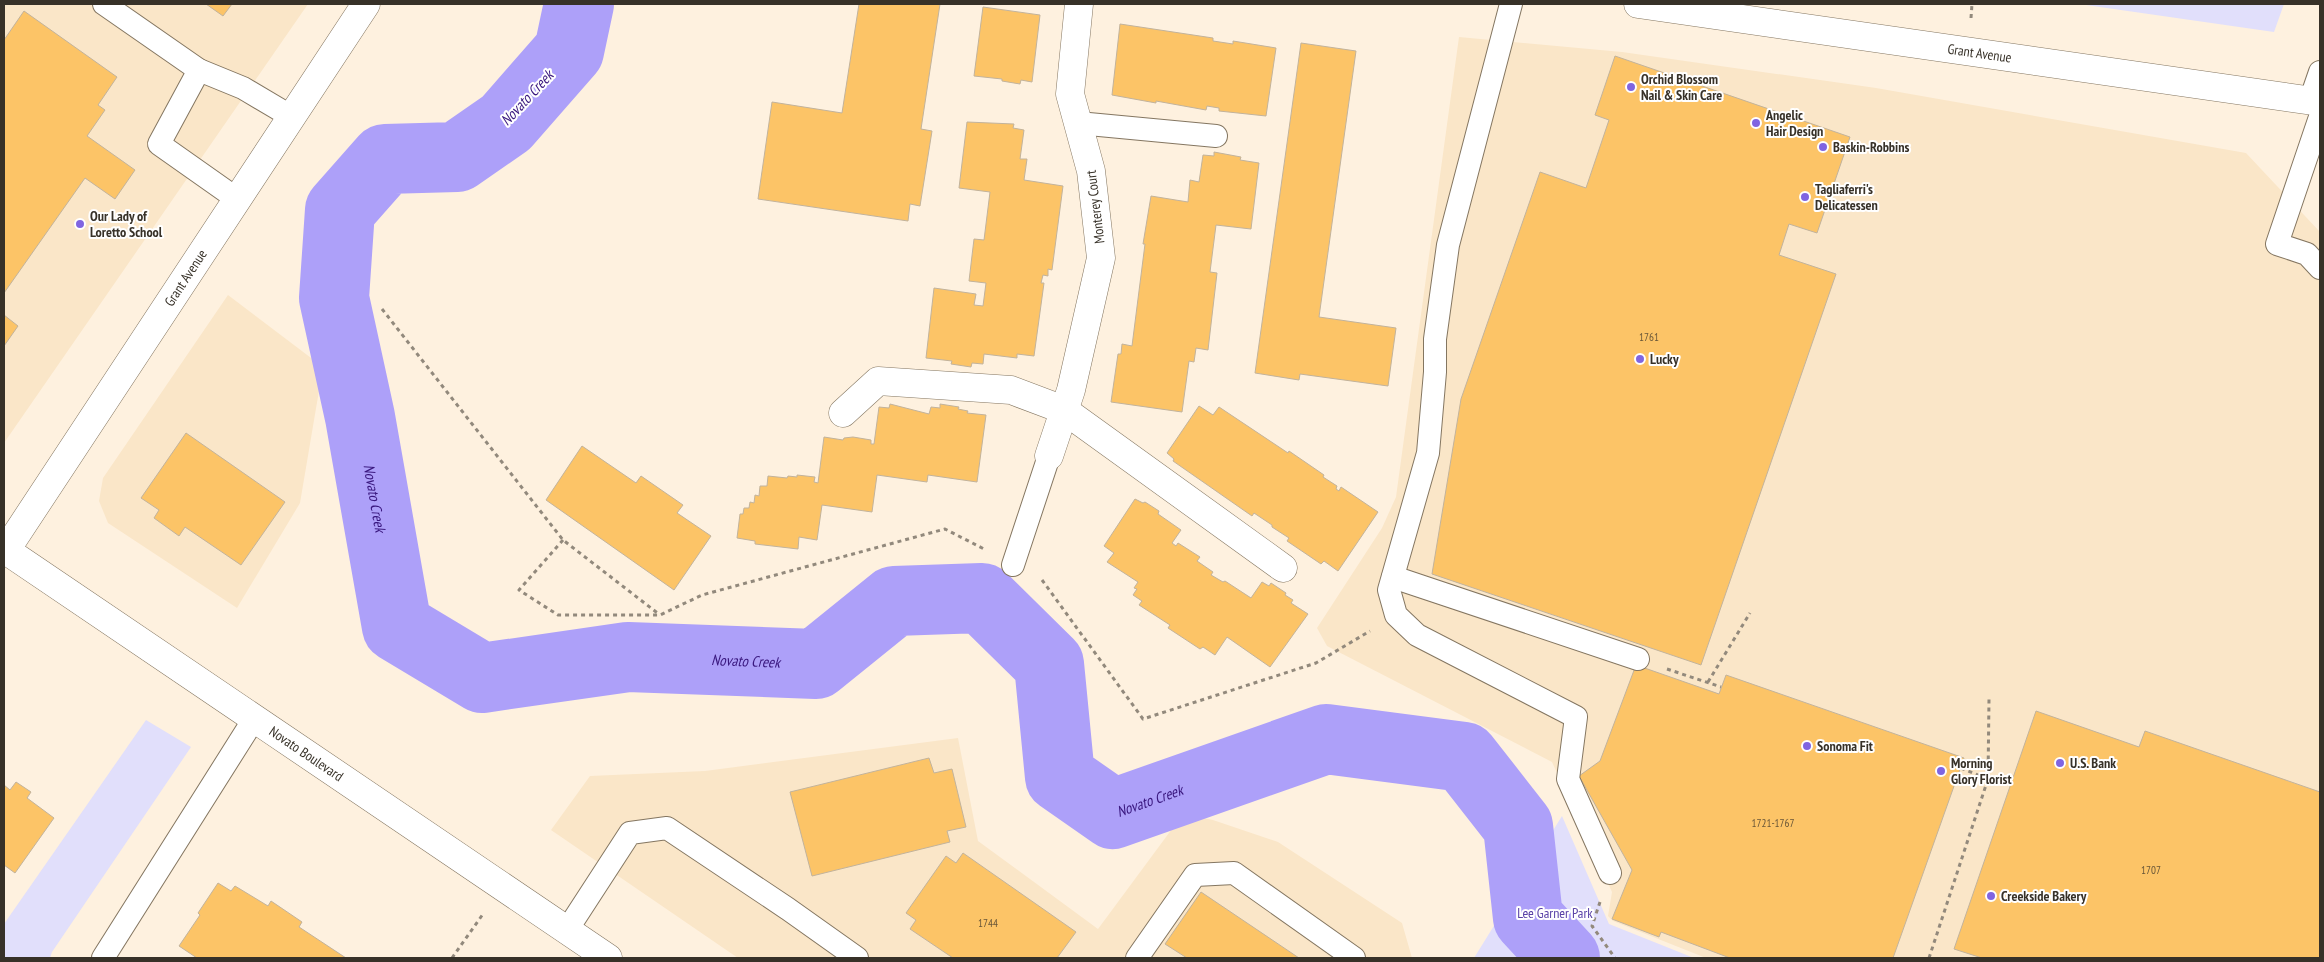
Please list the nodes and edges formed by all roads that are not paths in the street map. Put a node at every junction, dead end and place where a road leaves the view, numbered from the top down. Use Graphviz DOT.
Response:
graph roads {
  1 [pos="104,4"];
  2 [pos="366,4"];
  3 [pos="1079,4"];
  4 [pos="1511,4"];
  5 [pos="1638,4"];
  6 [pos="200,70"];
  7 [pos="2320,72"];
  8 [pos="2317,107"];
  9 [pos="292,117"];
  10 [pos="1078,123"];
  11 [pos="1216,136"];
  12 [pos="237,199"];
  13 [pos="2320,268"];
  14 [pos="1064,410"];
  15 [pos="843,413"];
  16 [pos="1049,456"];
  17 [pos="4,551"];
  18 [pos="1013,565"];
  19 [pos="1283,568"];
  20 [pos="1392,577"];
  21 [pos="1638,659"];
  22 [pos="254,719"];
  23 [pos="1610,873"];
  24 [pos="567,930"];
  25 [pos="103,958"];
  26 [pos="608,958"];
  27 [pos="857,958"];
  28 [pos="1137,958"];
  29 [pos="1354,958"];
  1 -- 6 [label="lane"];
  2 -- 9 [label="street, Grant Avenue"];
  3 -- 10 [label="street, Monterey Court"];
  4 -- 20 [label="lane"];
  5 -- 8 [label="street, Grant Avenue"];
  6 -- 9 [label="lane"];
  6 -- 12 [label="lane"];
  7 -- 8 [label="lane"];
  8 -- 13 [label="lane"];
  9 -- 12 [label="street, Grant Avenue"];
  10 -- 11 [label="lane"];
  10 -- 14 [label="street, Monterey Court"];
  12 -- 17 [label="street, Grant Avenue"];
  14 -- 15 [label="street"];
  14 -- 16 [label="street, Monterey Court"];
  14 -- 19 [label="street"];
  16 -- 18 [label="lane"];
  17 -- 22 [label="street, Novato Boulevard"];
  20 -- 21 [label="lane"];
  20 -- 23 [label="lane"];
  22 -- 24 [label="street, Novato Boulevard"];
  22 -- 25 [label="lane"];
  24 -- 26 [label="street, Novato Boulevard"];
  24 -- 27 [label="lane"];
  28 -- 29 [label="lane"];
}
